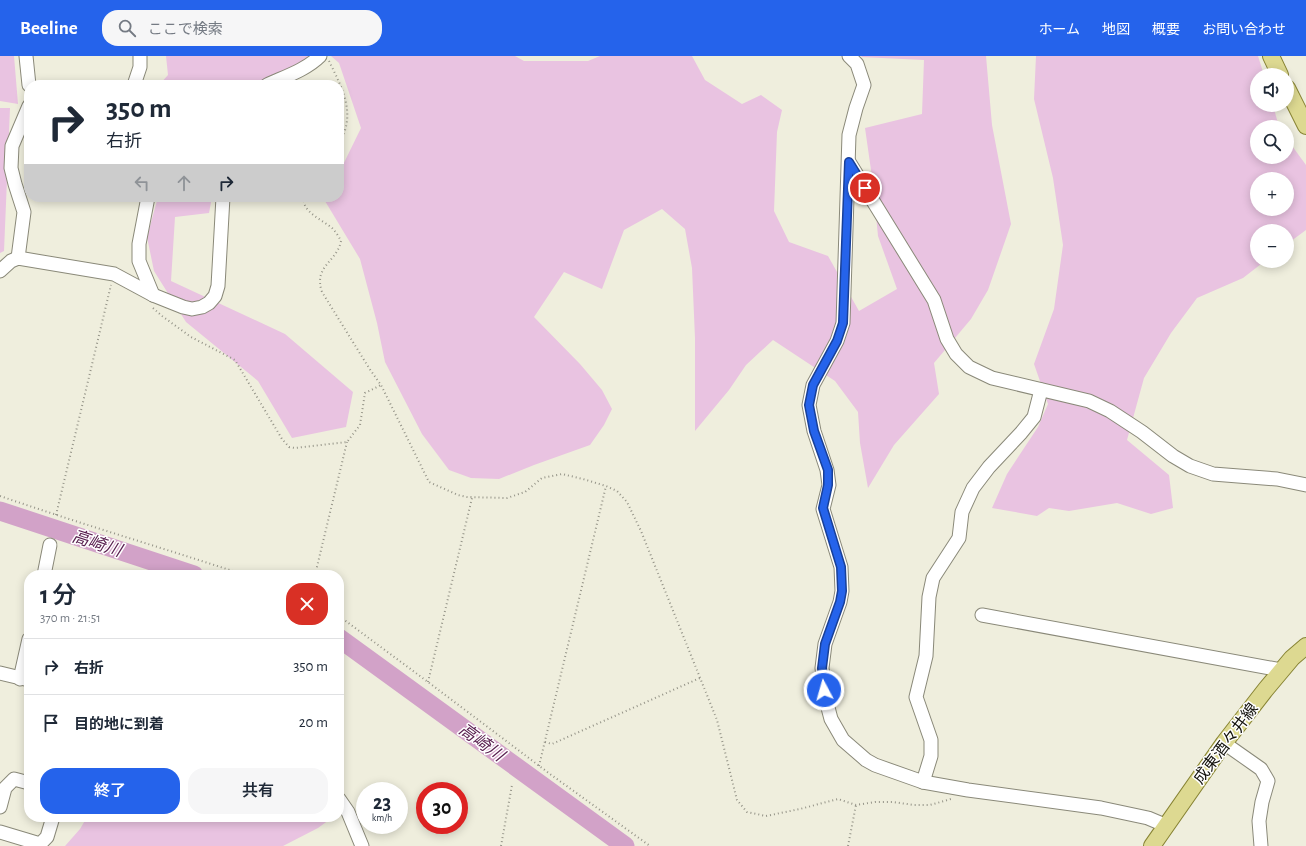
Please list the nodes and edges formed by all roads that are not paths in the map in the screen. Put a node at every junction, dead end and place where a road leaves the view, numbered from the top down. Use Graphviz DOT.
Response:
graph roads {
  1 [pos="26,56"];
  2 [pos="140,56"];
  3 [pos="320,56"];
  4 [pos="850,56"];
  5 [pos="1271,56"];
  6 [pos="1277,68"];
  7 [pos="28,80"];
  8 [pos="136,80"];
  9 [pos="277,80"];
  10 [pos="1294,102"];
  11 [pos="24,118"];
  12 [pos="1306,126"];
  13 [pos="849,162"];
  14 [pos="147,202"];
  15 [pos="223,202"];
  16 [pos="18,258"];
  17 [pos="0,272"];
  18 [pos="152,300"];
  19 [pos="1041,390"];
  20 [pos="1306,485"];
  21 [pos="50,545"];
  22 [pos="45,570"];
  23 [pos="982,615"];
  24 [pos="1306,646"];
  25 [pos="1282,670"];
  26 [pos="0,673"];
  27 [pos="24,680"];
  28 [pos="1224,743"];
  29 [pos="24,782"];
  30 [pos="923,782"];
  31 [pos="0,806"];
  32 [pos="344,806"];
  33 [pos="52,822"];
  34 [pos="1167,826"];
  35 [pos="0,832"];
  36 [pos="362,846"];
  37 [pos="1152,846"];
  38 [pos="1261,846"];
  1 -- 7 [label="street"];
  2 -- 8 [label="street"];
  3 -- 9 [label="street"];
  4 -- 13 [label="street"];
  5 -- 6 [label="main road"];
  10 -- 12 [label="main road"];
  11 -- 16 [label="street"];
  13 -- 19 [label="street"];
  13 -- 30 [label="street"];
  14 -- 18 [label="street"];
  15 -- 18 [label="street"];
  16 -- 17 [label="street"];
  16 -- 18 [label="street"];
  19 -- 20 [label="street"];
  19 -- 30 [label="street"];
  21 -- 22 [label="street"];
  23 -- 25 [label="street"];
  24 -- 25 [label="main road, 成東酒々井線"];
  25 -- 28 [label="main road, 成東酒々井線"];
  26 -- 27 [label="street"];
  28 -- 34 [label="main road, 成東酒々井線"];
  28 -- 38 [label="street"];
  29 -- 31 [label="street"];
  30 -- 34 [label="street"];
  32 -- 36 [label="street"];
  33 -- 35 [label="street"];
  34 -- 37 [label="main road, 成東酒々井線"];
}
